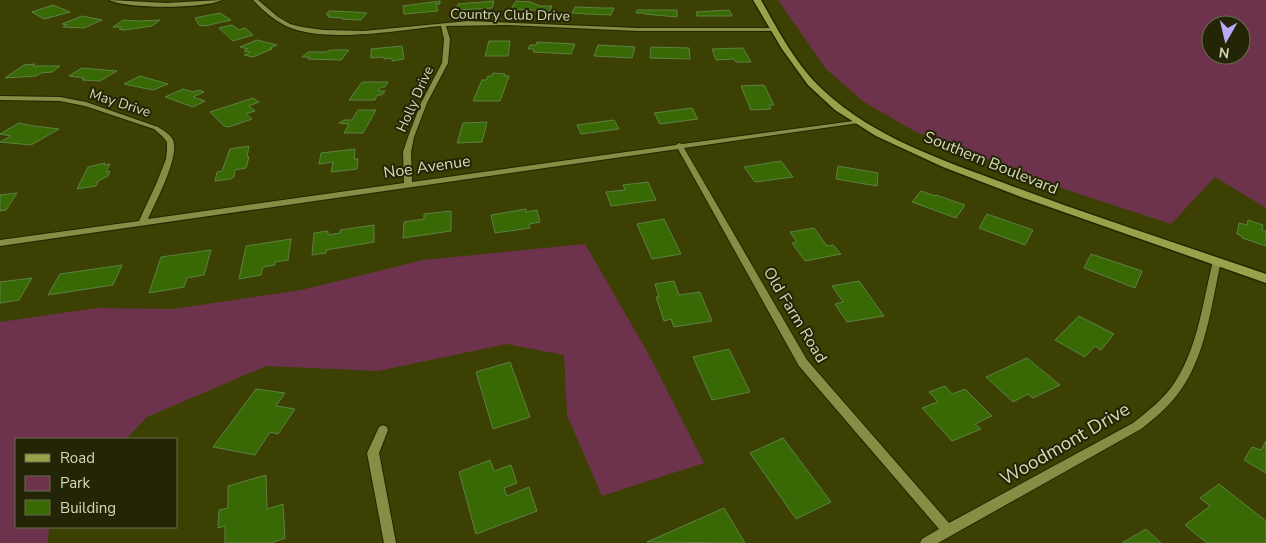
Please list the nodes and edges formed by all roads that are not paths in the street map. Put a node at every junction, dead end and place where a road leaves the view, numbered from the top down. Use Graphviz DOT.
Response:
graph roads {
  1 [pos="111,0"];
  2 [pos="220,0"];
  3 [pos="255,0"];
  4 [pos="758,0"];
  5 [pos="443,25"];
  6 [pos="774,29"];
  7 [pos="0,98"];
  8 [pos="859,121"];
  9 [pos="679,145"];
  10 [pos="408,184"];
  11 [pos="142,222"];
  12 [pos="0,243"];
  13 [pos="1217,261"];
  14 [pos="1266,278"];
  15 [pos="383,430"];
  16 [pos="948,531"];
  17 [pos="390,543"];
  18 [pos="926,543"];
  1 -- 2 [label="street"];
  3 -- 5 [label="street, Country Club Drive"];
  4 -- 6 [label="main road, Southern Boulevard"];
  5 -- 6 [label="street, Country Club Drive"];
  5 -- 10 [label="street, Holly Drive"];
  6 -- 8 [label="main road, Southern Boulevard"];
  7 -- 11 [label="street, May Drive"];
  8 -- 9 [label="street, Noe Avenue"];
  8 -- 13 [label="main road, Southern Boulevard"];
  9 -- 10 [label="street, Noe Avenue"];
  9 -- 16 [label="street, Old Farm Road"];
  10 -- 11 [label="street, Noe Avenue"];
  11 -- 12 [label="street, Noe Avenue"];
  13 -- 14 [label="main road, Southern Boulevard"];
  13 -- 16 [label="street, Woodmont Drive"];
  15 -- 17 [label="street"];
  16 -- 18 [label="street, Woodmont Drive"];
}
